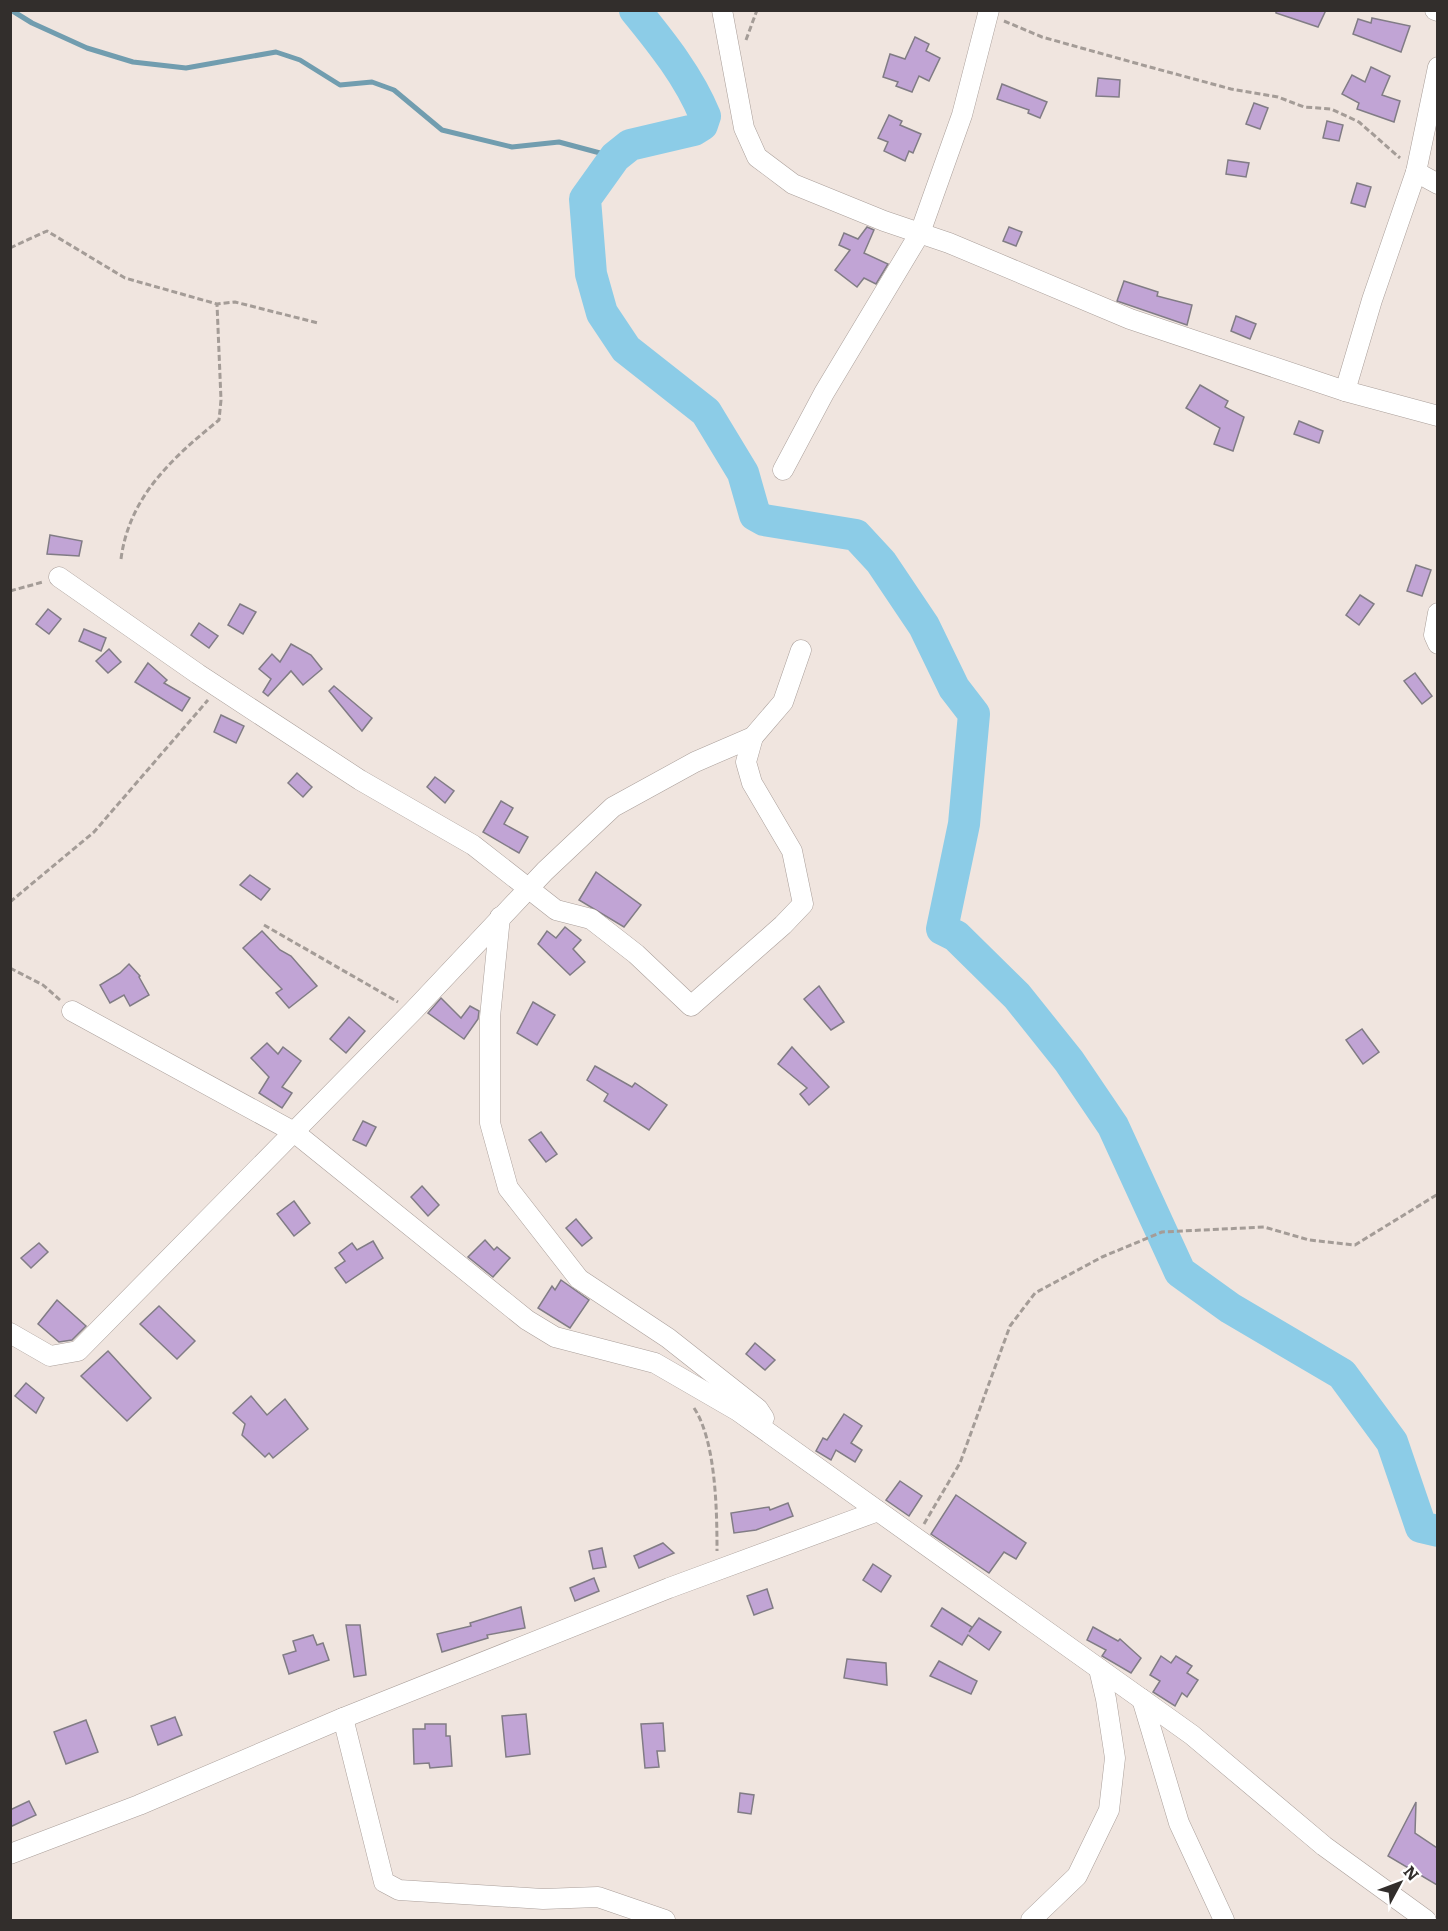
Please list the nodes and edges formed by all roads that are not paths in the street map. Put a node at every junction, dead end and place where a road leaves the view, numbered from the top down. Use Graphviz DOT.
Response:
graph roads {
  1 [pos="722,10"];
  2 [pos="989,12"];
  3 [pos="1437,67"];
  4 [pos="1416,172"];
  5 [pos="1437,184"];
  6 [pos="920,233"];
  7 [pos="1345,391"];
  8 [pos="1437,416"];
  9 [pos="783,470"];
  10 [pos="59,577"];
  11 [pos="1437,613"];
  12 [pos="1436,639"];
  13 [pos="801,650"];
  14 [pos="753,737"];
  15 [pos="529,888"];
  16 [pos="500,918"];
  17 [pos="72,1011"];
  18 [pos="294,1132"];
  19 [pos="10,1333"];
  20 [pos="781,1442"];
  21 [pos="878,1510"];
  22 [pos="1099,1669"];
  23 [pos="1142,1700"];
  24 [pos="343,1718"];
  25 [pos="10,1854"];
  26 [pos="665,1920"];
  27 [pos="1031,1920"];
  28 [pos="1224,1920"];
  29 [pos="1426,1920"];
  1 -- 6 [label="street"];
  2 -- 6 [label="street"];
  3 -- 4 [label="street"];
  4 -- 5 [label="street"];
  4 -- 7 [label="street"];
  6 -- 7 [label="street"];
  6 -- 9 [label="street"];
  7 -- 8 [label="street"];
  10 -- 15 [label="street"];
  11 -- 12 [label="street"];
  13 -- 14 [label="street"];
  14 -- 15 [label="street"];
  14 -- 15 [label="street"];
  15 -- 16 [label="street"];
  16 -- 18 [label="street"];
  16 -- 20 [label="street"];
  17 -- 18 [label="street"];
  18 -- 19 [label="street"];
  18 -- 20 [label="street"];
  20 -- 21 [label="street"];
  21 -- 22 [label="street"];
  21 -- 24 [label="street"];
  22 -- 23 [label="street"];
  22 -- 27 [label="street"];
  23 -- 28 [label="street"];
  23 -- 29 [label="street"];
  24 -- 25 [label="street"];
  24 -- 26 [label="street"];
}
